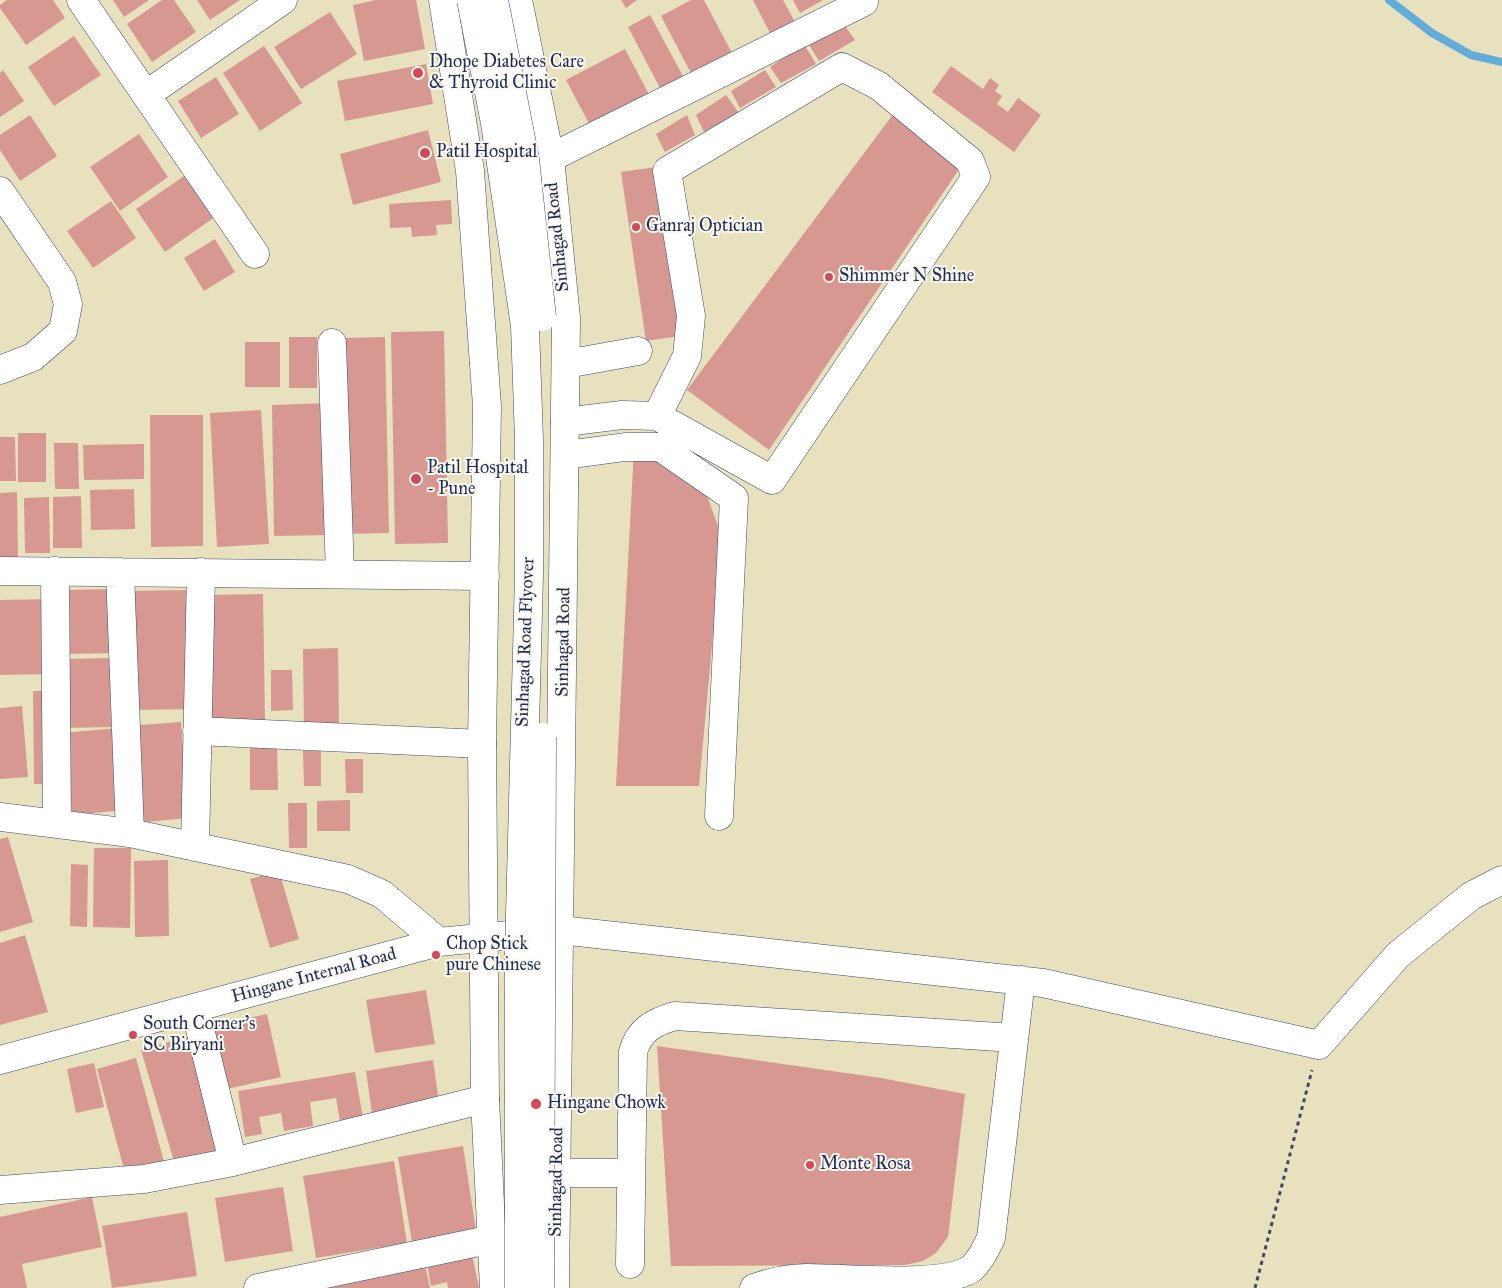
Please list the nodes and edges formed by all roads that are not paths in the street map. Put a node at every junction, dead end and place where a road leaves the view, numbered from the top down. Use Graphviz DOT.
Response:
graph roads {
  1 [pos="81,0"];
  2 [pos="282,0"];
  3 [pos="443,0"];
  4 [pos="471,0"];
  5 [pos="494,0"];
  6 [pos="518,0"];
  7 [pos="864,2"];
  8 [pos="147,94"];
  9 [pos="550,158"];
  10 [pos="0,191"];
  11 [pos="255,254"];
  12 [pos="332,343"];
  13 [pos="638,351"];
  14 [pos="566,364"];
  15 [pos="0,370"];
  16 [pos="657,416"];
  17 [pos="566,422"];
  18 [pos="566,455"];
  19 [pos="0,570"];
  20 [pos="56,570"];
  21 [pos="120,572"];
  22 [pos="201,572"];
  23 [pos="340,574"];
  24 [pos="485,576"];
  25 [pos="197,731"];
  26 [pos="482,744"];
  27 [pos="0,816"];
  28 [pos="720,816"];
  29 [pos="57,823"];
  30 [pos="130,834"];
  31 [pos="195,847"];
  32 [pos="1502,880"];
  33 [pos="560,930"];
  34 [pos="484,937"];
  35 [pos="439,942"];
  36 [pos="1021,980"];
  37 [pos="195,1009"];
  38 [pos="1014,1038"];
  39 [pos="0,1060"];
  40 [pos="485,1099"];
  41 [pos="234,1162"];
  42 [pos="557,1173"];
  43 [pos="631,1173"];
  44 [pos="0,1190"];
  45 [pos="493,1239"];
  46 [pos="630,1264"];
  47 [pos="258,1288"];
  48 [pos="494,1288"];
  49 [pos="518,1288"];
  50 [pos="540,1288"];
  51 [pos="555,1288"];
  52 [pos="754,1288"];
  1 -- 8 [label="street"];
  2 -- 8 [label="street"];
  3 -- 24 [label="street"];
  4 -- 49 [label="street, Sinhagad Road Flyover, bridge"];
  5 -- 50 [label="street, Sinhagad Road Flyover, bridge"];
  6 -- 9 [label="street, Sinhagad Road"];
  7 -- 9 [label="street"];
  8 -- 11 [label="street"];
  9 -- 14 [label="street, Sinhagad Road"];
  10 -- 15 [label="street"];
  12 -- 23 [label="street"];
  13 -- 14 [label="street"];
  14 -- 17 [label="street, Sinhagad Road"];
  16 -- 16 [label="street"];
  16 -- 17 [label="street"];
  17 -- 18 [label="street, Sinhagad Road"];
  18 -- 28 [label="street"];
  18 -- 33 [label="street, Sinhagad Road"];
  19 -- 20 [label="street"];
  20 -- 21 [label="street"];
  20 -- 29 [label="street"];
  21 -- 22 [label="street"];
  21 -- 30 [label="street"];
  22 -- 23 [label="street"];
  22 -- 25 [label="street"];
  23 -- 24 [label="street"];
  24 -- 26 [label="street"];
  25 -- 26 [label="street"];
  25 -- 31 [label="street"];
  26 -- 34 [label="street"];
  27 -- 29 [label="street"];
  29 -- 30 [label="street"];
  30 -- 31 [label="street"];
  31 -- 35 [label="street"];
  32 -- 36 [label="street, Hingane Internal Road"];
  33 -- 34 [label="street, Hingane Internal Road"];
  33 -- 36 [label="street, Hingane Internal Road"];
  33 -- 42 [label="street, Sinhagad Road"];
  34 -- 35 [label="street, Hingane Internal Road"];
  34 -- 40 [label="street"];
  35 -- 37 [label="street, Hingane Internal Road"];
  36 -- 38 [label="street"];
  37 -- 39 [label="street, Hingane Internal Road"];
  37 -- 41 [label="street"];
  38 -- 43 [label="street"];
  38 -- 52 [label="street"];
  40 -- 41 [label="street"];
  40 -- 45 [label="street"];
  41 -- 44 [label="street"];
  42 -- 43 [label="street"];
  42 -- 51 [label="street, Sinhagad Road"];
  43 -- 46 [label="street"];
  45 -- 47 [label="street"];
  45 -- 48 [label="street"];
}
